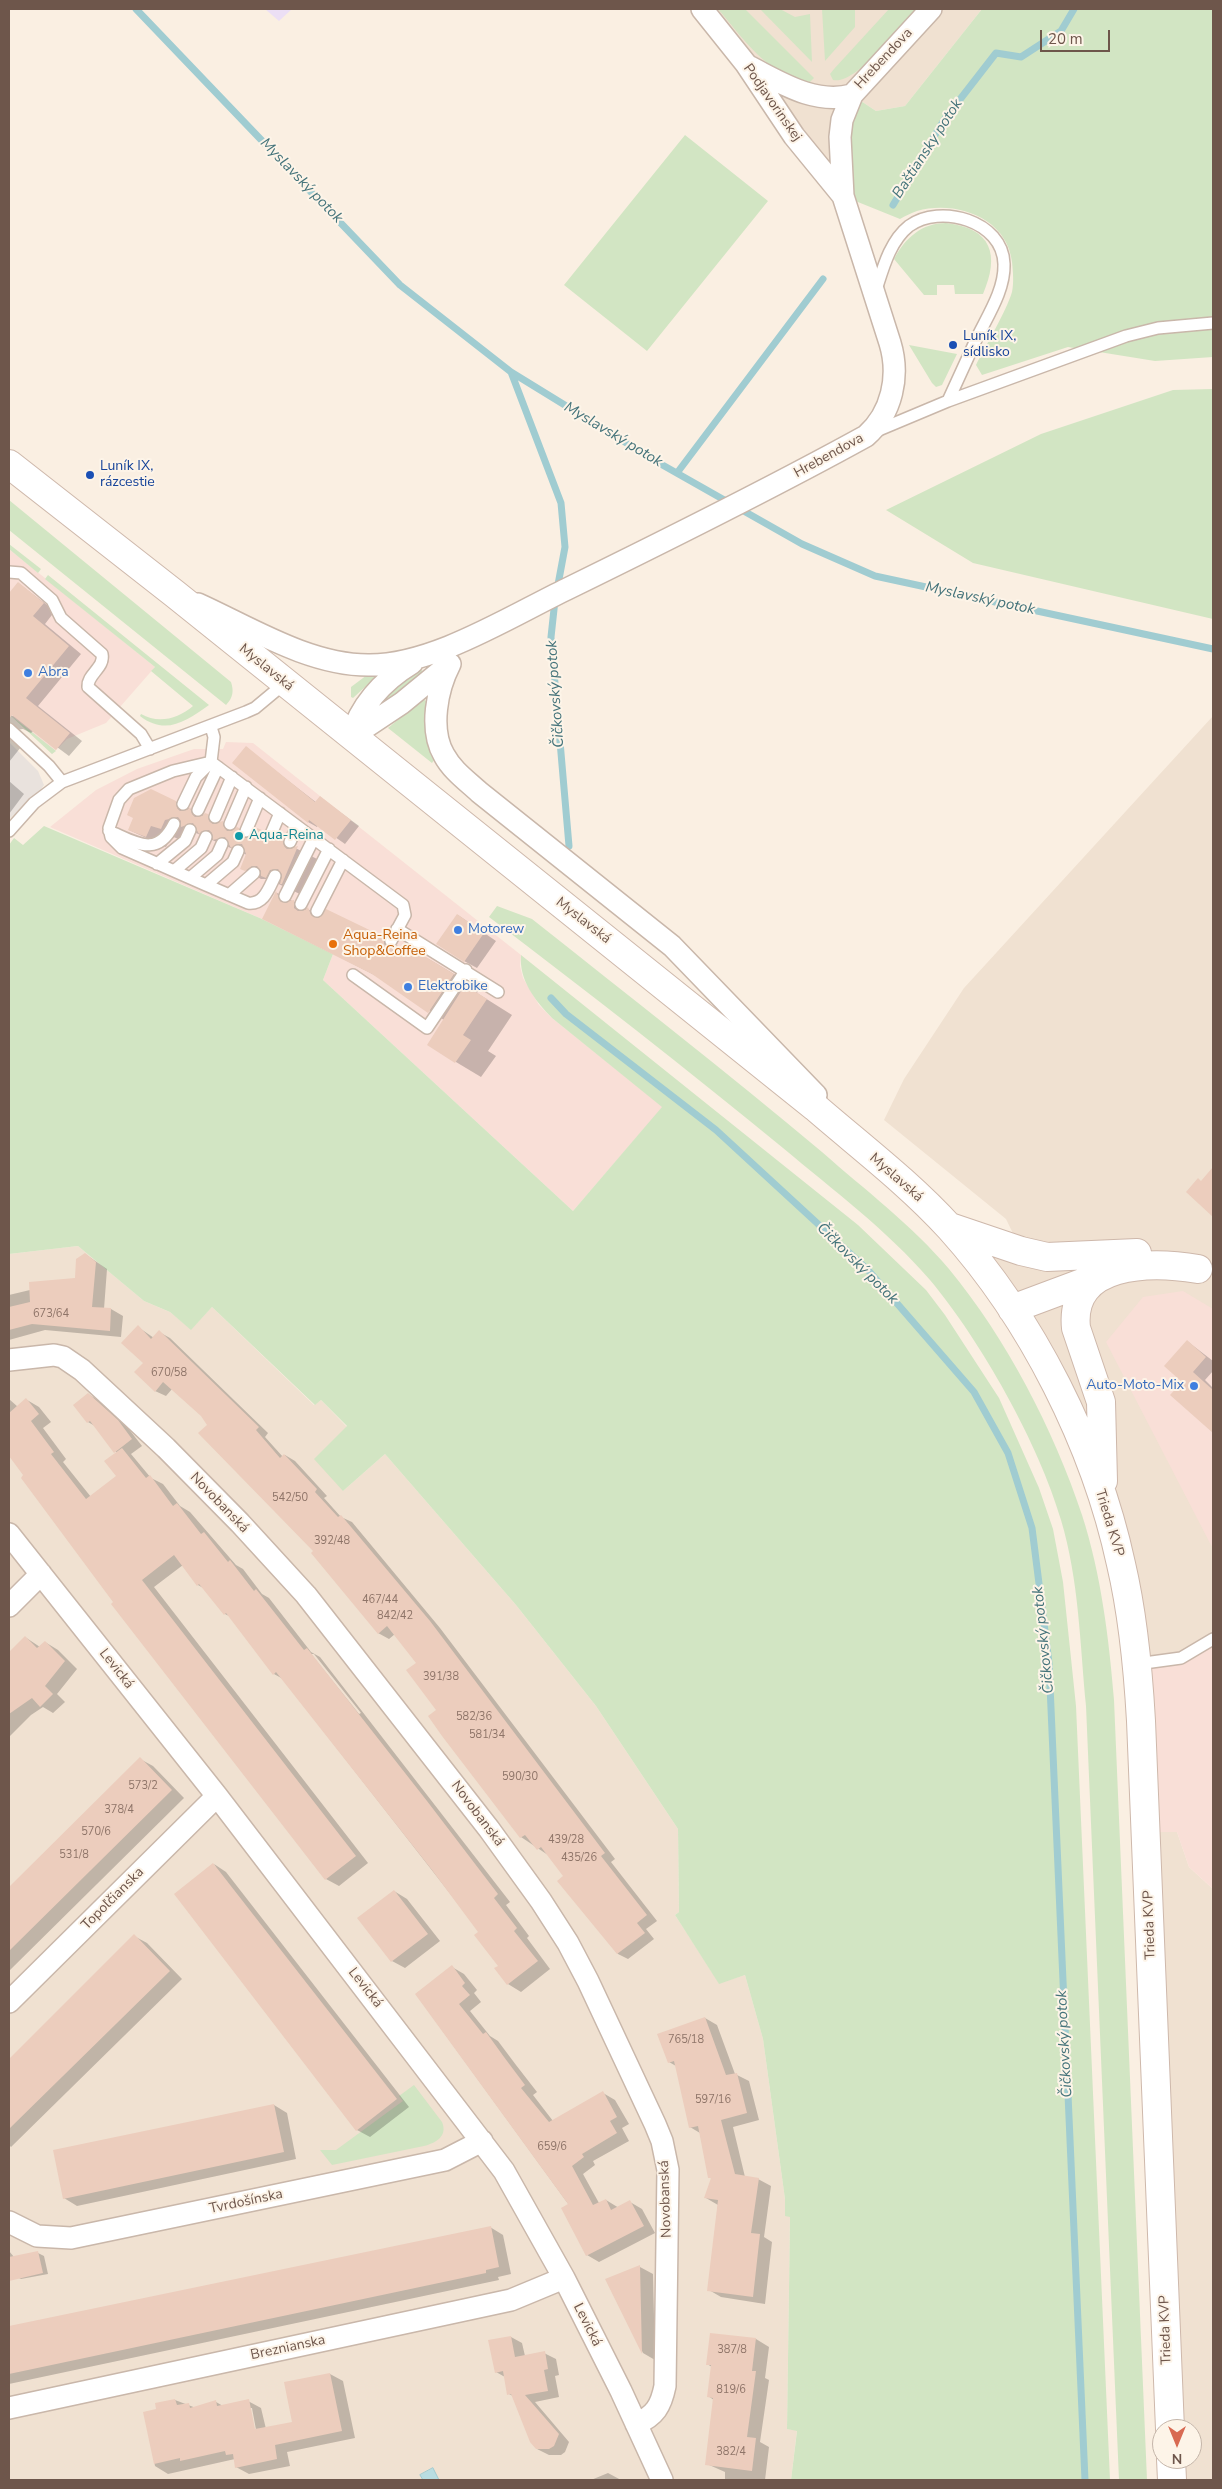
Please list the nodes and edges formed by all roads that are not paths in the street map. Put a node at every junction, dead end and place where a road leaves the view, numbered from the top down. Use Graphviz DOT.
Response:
graph roads {
  1 [pos="702,9"];
  2 [pos="931,9"];
  3 [pos="746,64"];
  4 [pos="852,95"];
  5 [pos="843,196"];
  6 [pos="875,294"];
  7 [pos="1213,323"];
  8 [pos="948,401"];
  9 [pos="866,436"];
  10 [pos="9,464"];
  11 [pos="9,572"];
  12 [pos="175,594"];
  13 [pos="473,636"];
  14 [pos="423,656"];
  15 [pos="450,664"];
  16 [pos="284,683"];
  17 [pos="211,727"];
  18 [pos="9,729"];
  19 [pos="351,737"];
  20 [pos="150,749"];
  21 [pos="215,764"];
  22 [pos="232,777"];
  23 [pos="62,782"];
  24 [pos="246,787"];
  25 [pos="260,798"];
  26 [pos="183,804"];
  27 [pos="198,810"];
  28 [pos="280,813"];
  29 [pos="215,817"];
  30 [pos="174,824"];
  31 [pos="230,824"];
  32 [pos="297,826"];
  33 [pos="190,830"];
  34 [pos="9,831"];
  35 [pos="109,831"];
  36 [pos="246,831"];
  37 [pos="271,834"];
  38 [pos="206,837"];
  39 [pos="314,838"];
  40 [pos="290,842"];
  41 [pos="222,844"];
  42 [pos="329,850"];
  43 [pos="238,851"];
  44 [pos="343,860"];
  45 [pos="158,864"];
  46 [pos="174,871"];
  47 [pos="254,873"];
  48 [pos="275,876"];
  49 [pos="190,878"];
  50 [pos="206,885"];
  51 [pos="229,895"];
  52 [pos="285,896"];
  53 [pos="301,904"];
  54 [pos="317,912"];
  55 [pos="397,929"];
  56 [pos="391,940"];
  57 [pos="466,970"];
  58 [pos="353,976"];
  59 [pos="498,992"];
  60 [pos="901,1181"];
  61 [pos="949,1227"];
  62 [pos="1206,1271"];
  63 [pos="1097,1277"];
  64 [pos="1012,1309"];
  65 [pos="9,1360"];
  66 [pos="1105,1507"];
  67 [pos="9,1534"];
  68 [pos="40,1574"];
  69 [pos="9,1606"];
  70 [pos="1213,1639"];
  71 [pos="1137,1664"];
  72 [pos="217,1796"];
  73 [pos="9,2002"];
  74 [pos="482,2141"];
  75 [pos="9,2222"];
  76 [pos="564,2278"];
  77 [pos="9,2408"];
  78 [pos="1170,2419"];
  79 [pos="636,2424"];
  80 [pos="662,2480"];
  1 -- 3 [label="street, Podjavorinskej"];
  2 -- 4 [label="street, Hrebendova"];
  3 -- 4 [label="street"];
  3 -- 5 [label="street, Podjavorinskej"];
  4 -- 5 [label="street, Hrebendova"];
  5 -- 6 [label="street, Hrebendova"];
  6 -- 8 [label="lane"];
  6 -- 9 [label="street, Hrebendova"];
  7 -- 8 [label="lane"];
  8 -- 9 [label="lane"];
  9 -- 13 [label="street, Hrebendova"];
  10 -- 12 [label="street, Myslavská"];
  11 -- 20 [label="lane"];
  12 -- 14 [label="street"];
  12 -- 16 [label="street, Myslavská"];
  13 -- 14 [label="street, Hrebendova"];
  13 -- 15 [label="street"];
  14 -- 19 [label="street"];
  15 -- 19 [label="street"];
  15 -- 60 [label="street"];
  16 -- 17 [label="lane"];
  16 -- 19 [label="street, Myslavská"];
  17 -- 20 [label="lane"];
  17 -- 21 [label="lane"];
  18 -- 23 [label="lane"];
  19 -- 60 [label="street, Myslavská"];
  20 -- 23 [label="lane"];
  21 -- 22 [label="lane"];
  21 -- 26 [label="lane"];
  21 -- 27 [label="lane"];
  21 -- 35 [label="lane"];
  22 -- 24 [label="lane"];
  22 -- 29 [label="lane"];
  23 -- 34 [label="lane"];
  24 -- 25 [label="lane"];
  24 -- 31 [label="lane"];
  25 -- 28 [label="lane"];
  25 -- 36 [label="lane"];
  28 -- 32 [label="lane"];
  28 -- 37 [label="lane"];
  30 -- 35 [label="lane"];
  32 -- 39 [label="lane"];
  32 -- 40 [label="lane"];
  33 -- 45 [label="lane"];
  35 -- 45 [label="lane"];
  38 -- 46 [label="lane"];
  39 -- 42 [label="lane"];
  39 -- 52 [label="lane"];
  41 -- 49 [label="lane"];
  42 -- 44 [label="lane"];
  42 -- 53 [label="lane"];
  43 -- 50 [label="lane"];
  44 -- 54 [label="lane"];
  44 -- 55 [label="lane"];
  45 -- 46 [label="lane"];
  46 -- 49 [label="lane"];
  47 -- 51 [label="lane"];
  48 -- 51 [label="lane"];
  49 -- 50 [label="lane"];
  50 -- 51 [label="lane"];
  55 -- 56 [label="lane"];
  55 -- 57 [label="lane"];
  57 -- 58 [label="lane"];
  57 -- 59 [label="lane"];
  60 -- 61 [label="street, Myslavská"];
  61 -- 62 [label="street, Myslavská"];
  61 -- 64 [label="street, Trieda KVP"];
  62 -- 63 [label="street, Myslavská"];
  63 -- 64 [label="street, Myslavská"];
  63 -- 66 [label="street"];
  64 -- 66 [label="street, Trieda KVP"];
  65 -- 79 [label="street, Novobanská"];
  66 -- 71 [label="street, Trieda KVP"];
  67 -- 68 [label="street, Levická"];
  68 -- 69 [label="street"];
  68 -- 72 [label="street, Levická"];
  70 -- 71 [label="lane"];
  71 -- 78 [label="street, Trieda KVP"];
  72 -- 73 [label="street, Topoľčianska"];
  72 -- 74 [label="street, Levická"];
  74 -- 75 [label="street, Tvrdošínska"];
  74 -- 76 [label="street, Levická"];
  76 -- 77 [label="street, Breznianska"];
  76 -- 79 [label="street, Levická"];
  79 -- 80 [label="street, Levická"];
}
